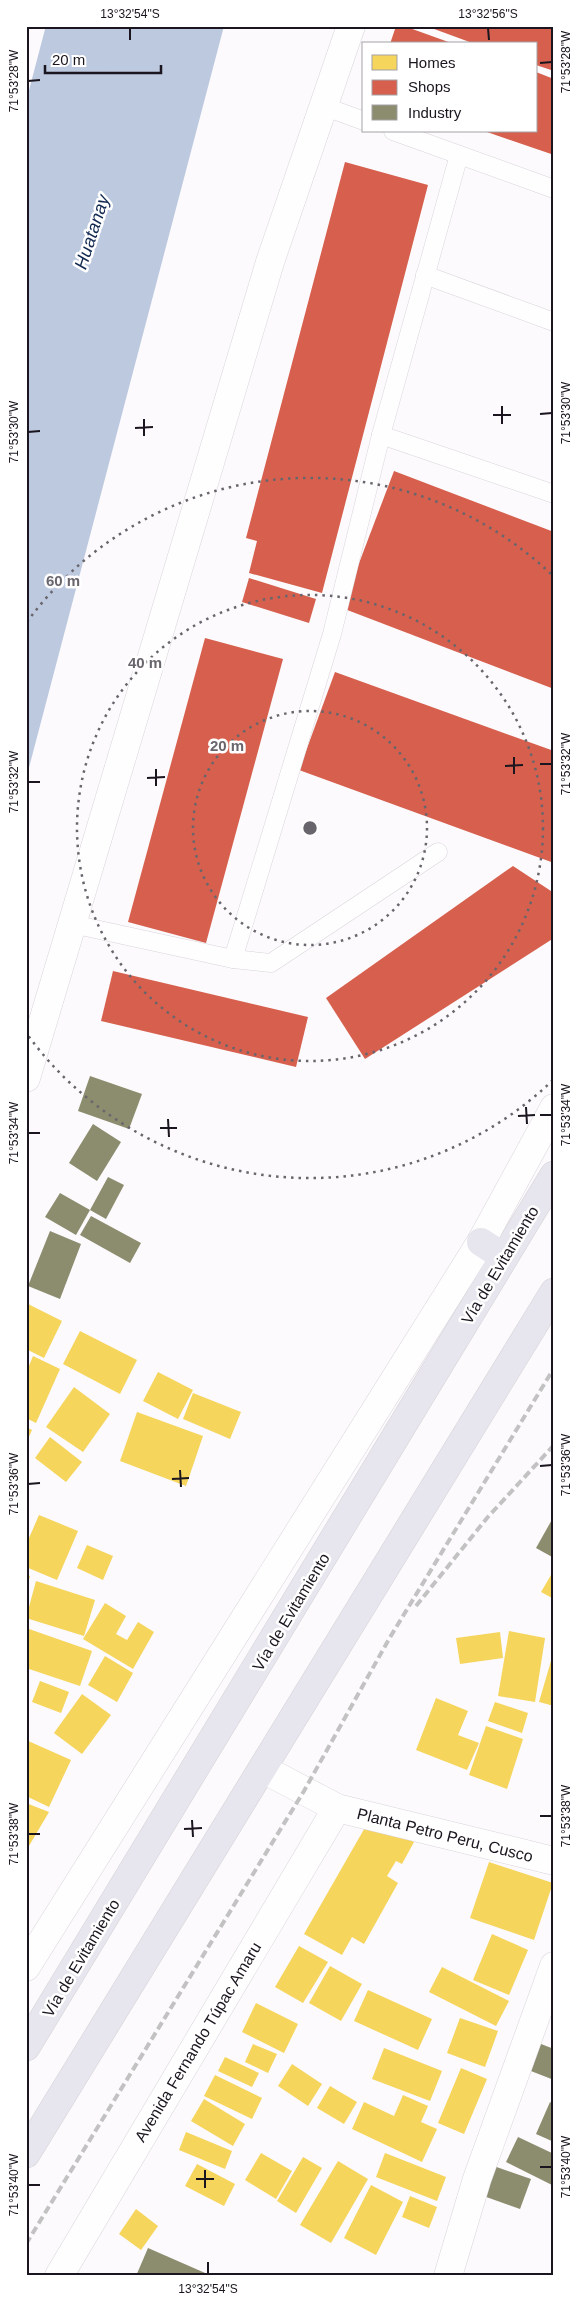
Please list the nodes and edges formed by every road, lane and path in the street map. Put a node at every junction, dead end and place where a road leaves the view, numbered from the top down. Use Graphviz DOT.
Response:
graph roads {
  1 [pos="351,26"];
  2 [pos="323,106"];
  3 [pos="362,120"];
  4 [pos="395,132"];
  5 [pos="459,155"];
  6 [pos="554,189"];
  7 [pos="426,275"];
  8 [pos="554,322"];
  9 [pos="381,435"];
  10 [pos="554,494"];
  11 [pos="438,852"];
  12 [pos="72,924"];
  13 [pos="233,959"];
  14 [pos="26,1078"];
  15 [pos="554,1108"];
  16 [pos="554,1175"];
  17 [pos="481,1242"];
  18 [pos="504,1257"];
  19 [pos="554,1292"];
  20 [pos="263,1769"];
  21 [pos="337,1808"];
  22 [pos="554,1861"];
  23 [pos="554,1966"];
  24 [pos="26,1967"];
  25 [pos="26,2047"];
  26 [pos="26,2154"];
  27 [pos="59,2276"];
  28 [pos="448,2276"];
  1 -- 2 [label="street"];
  2 -- 3 [label="lane"];
  2 -- 12 [label="street"];
  4 -- 5 [label="lane"];
  5 -- 6 [label="lane"];
  5 -- 7 [label="lane"];
  7 -- 8 [label="lane"];
  7 -- 9 [label="lane"];
  9 -- 10 [label="lane"];
  9 -- 13 [label="lane"];
  11 -- 13 [label="lane"];
  12 -- 13 [label="lane"];
  12 -- 14 [label="street"];
  15 -- 17 [label="street"];
  16 -- 18 [label="highway, Vía de Evitamiento"];
  17 -- 18 [label="highway"];
  17 -- 24 [label="street"];
  18 -- 25 [label="highway, Vía de Evitamiento"];
  19 -- 20 [label="highway"];
  20 -- 21 [label="street, Planta Petro Peru, Cusco"];
  20 -- 26 [label="highway"];
  21 -- 22 [label="street, Planta Petro Peru, Cusco"];
  21 -- 27 [label="street, Avenida Fernando Túpac Amaru"];
  23 -- 28 [label="street"];
}
